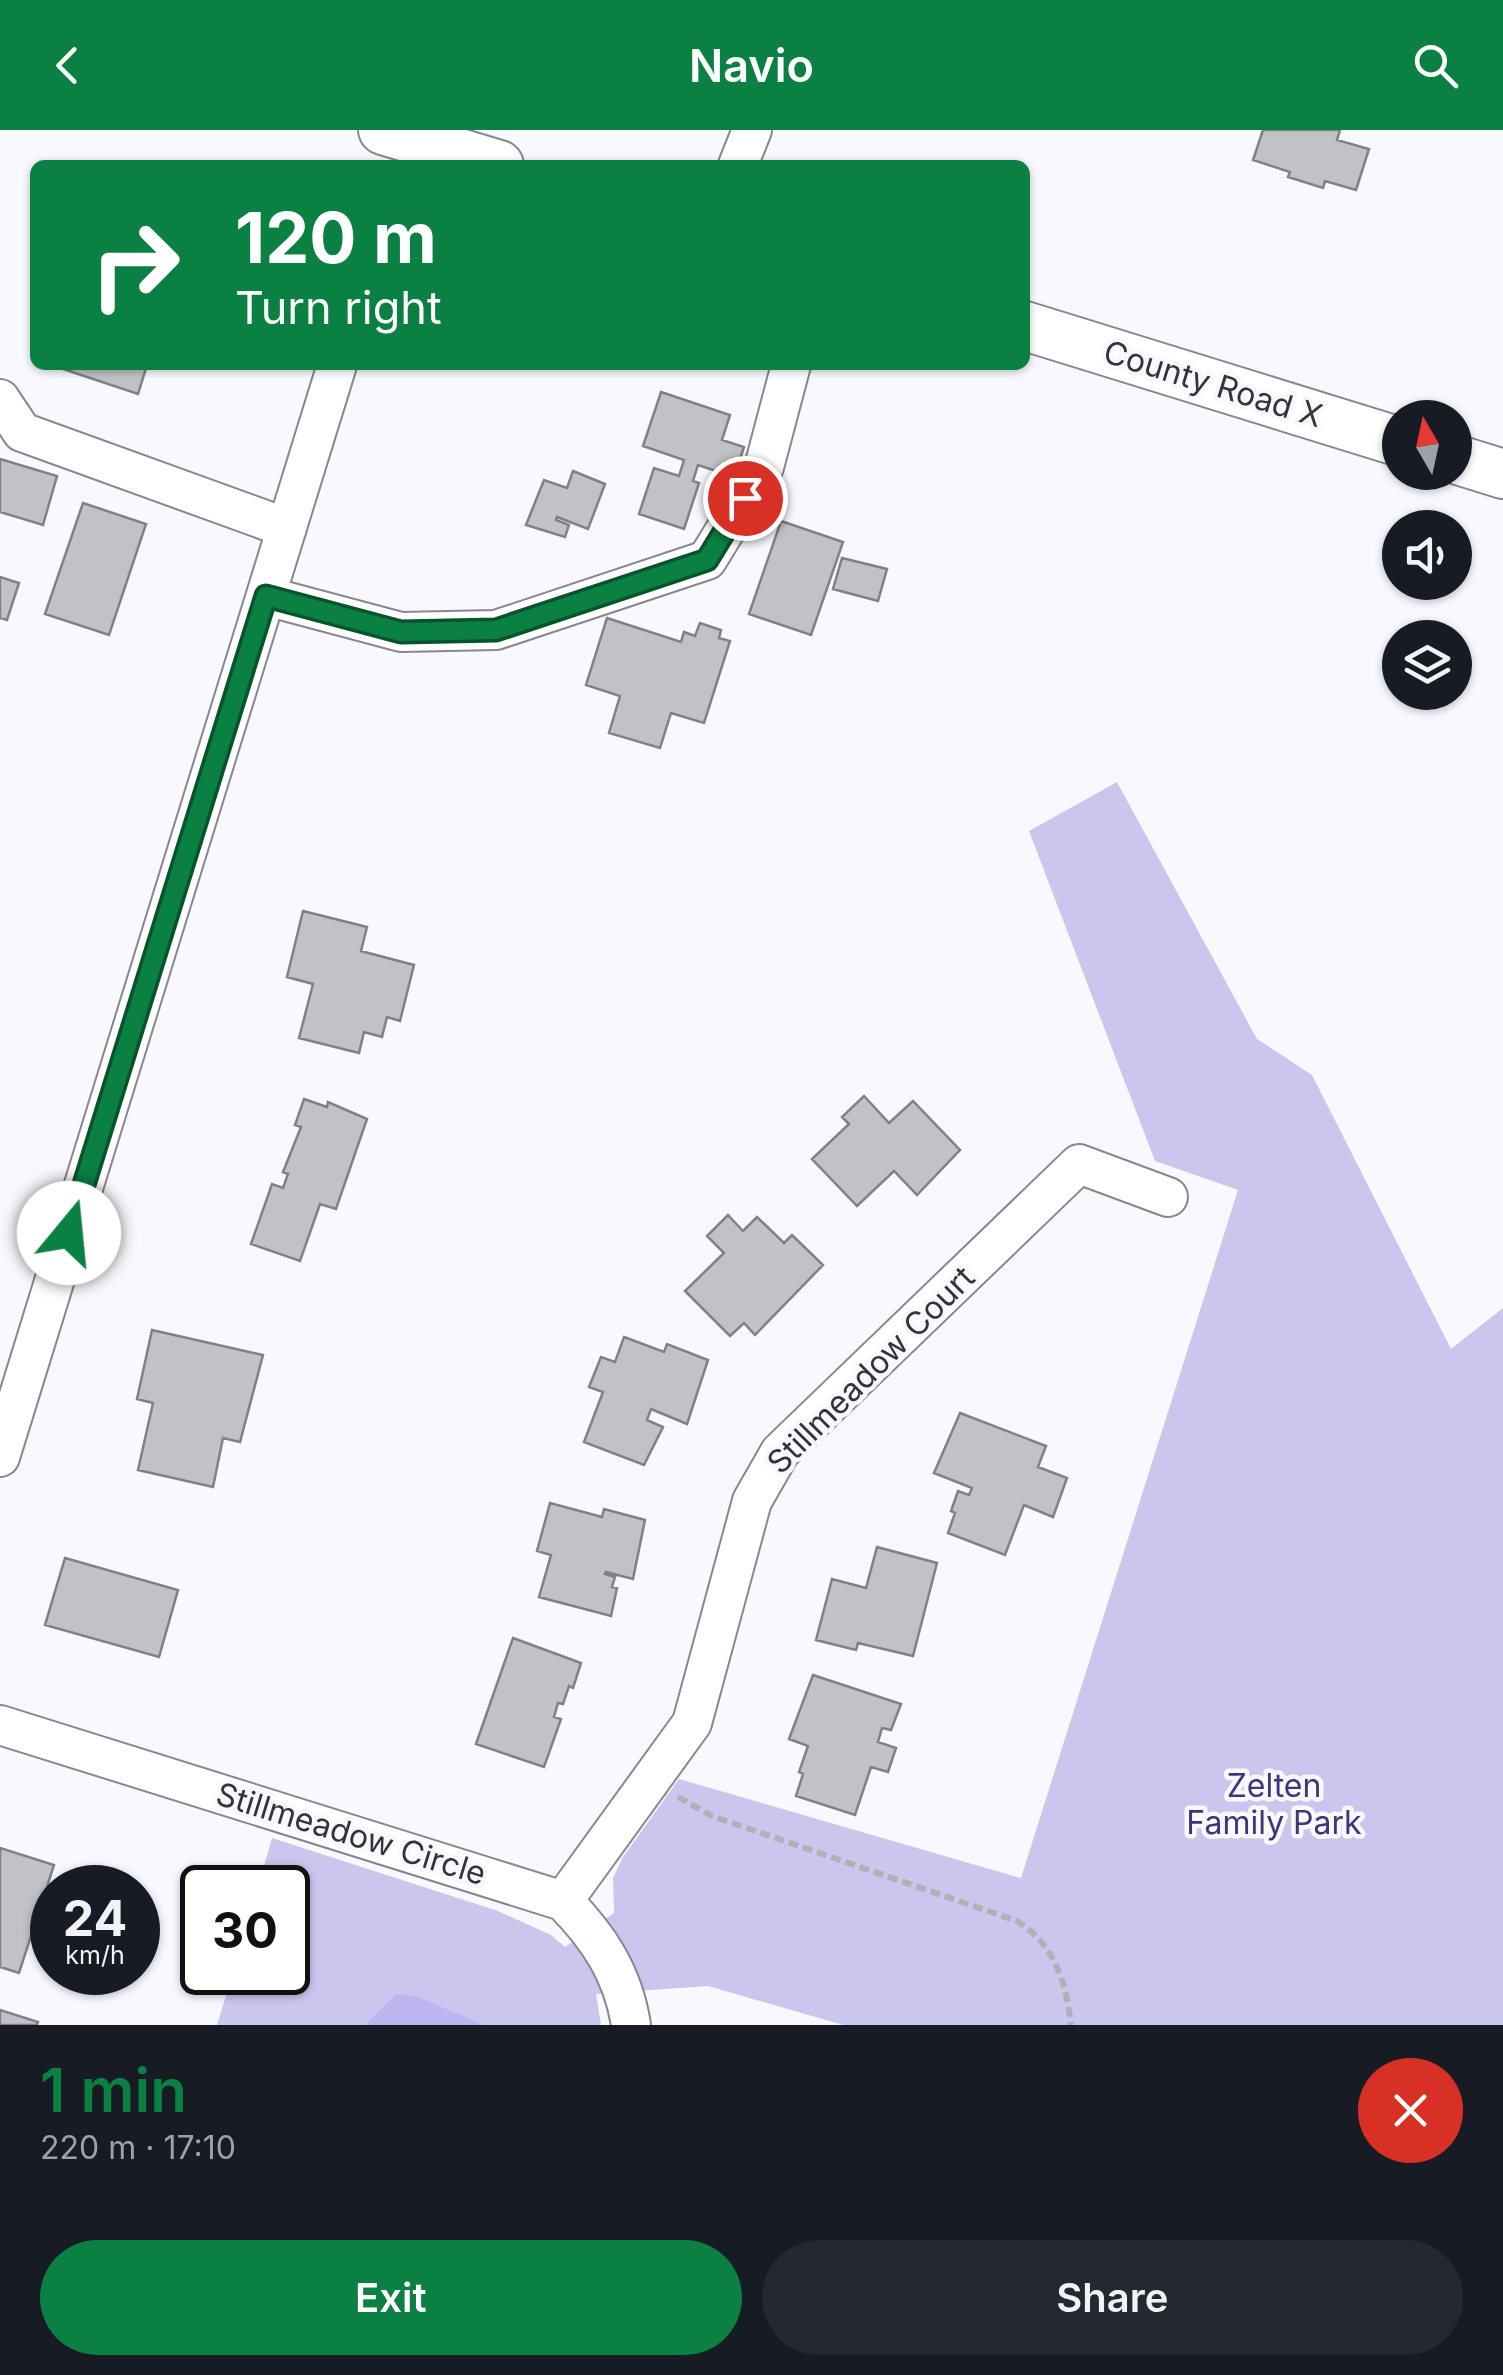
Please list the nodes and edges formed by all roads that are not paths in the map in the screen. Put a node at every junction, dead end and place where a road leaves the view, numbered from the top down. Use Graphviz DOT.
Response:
graph roads {
  1 [pos="752,130"];
  2 [pos="396,144"];
  3 [pos="474,160"];
  4 [pos="740,160"];
  5 [pos="1030,328"];
  6 [pos="335,370"];
  7 [pos="790,370"];
  8 [pos="0,399"];
  9 [pos="1382,436"];
  10 [pos="1472,464"];
  11 [pos="1503,474"];
  12 [pos="287,528"];
  13 [pos="266,596"];
  14 [pos="1168,1197"];
  15 [pos="0,1457"];
  16 [pos="0,1724"];
  17 [pos="563,1901"];
  18 [pos="631,2025"];
  1 -- 4 [label="street"];
  2 -- 3 [label="main road"];
  5 -- 9 [label="main road, County Road X"];
  6 -- 12 [label="street"];
  7 -- 13 [label="street"];
  8 -- 12 [label="street"];
  10 -- 11 [label="main road"];
  12 -- 13 [label="street"];
  13 -- 15 [label="street"];
  14 -- 17 [label="street, Stillmeadow Court"];
  16 -- 17 [label="street, Stillmeadow Circle"];
  17 -- 18 [label="street"];
}
